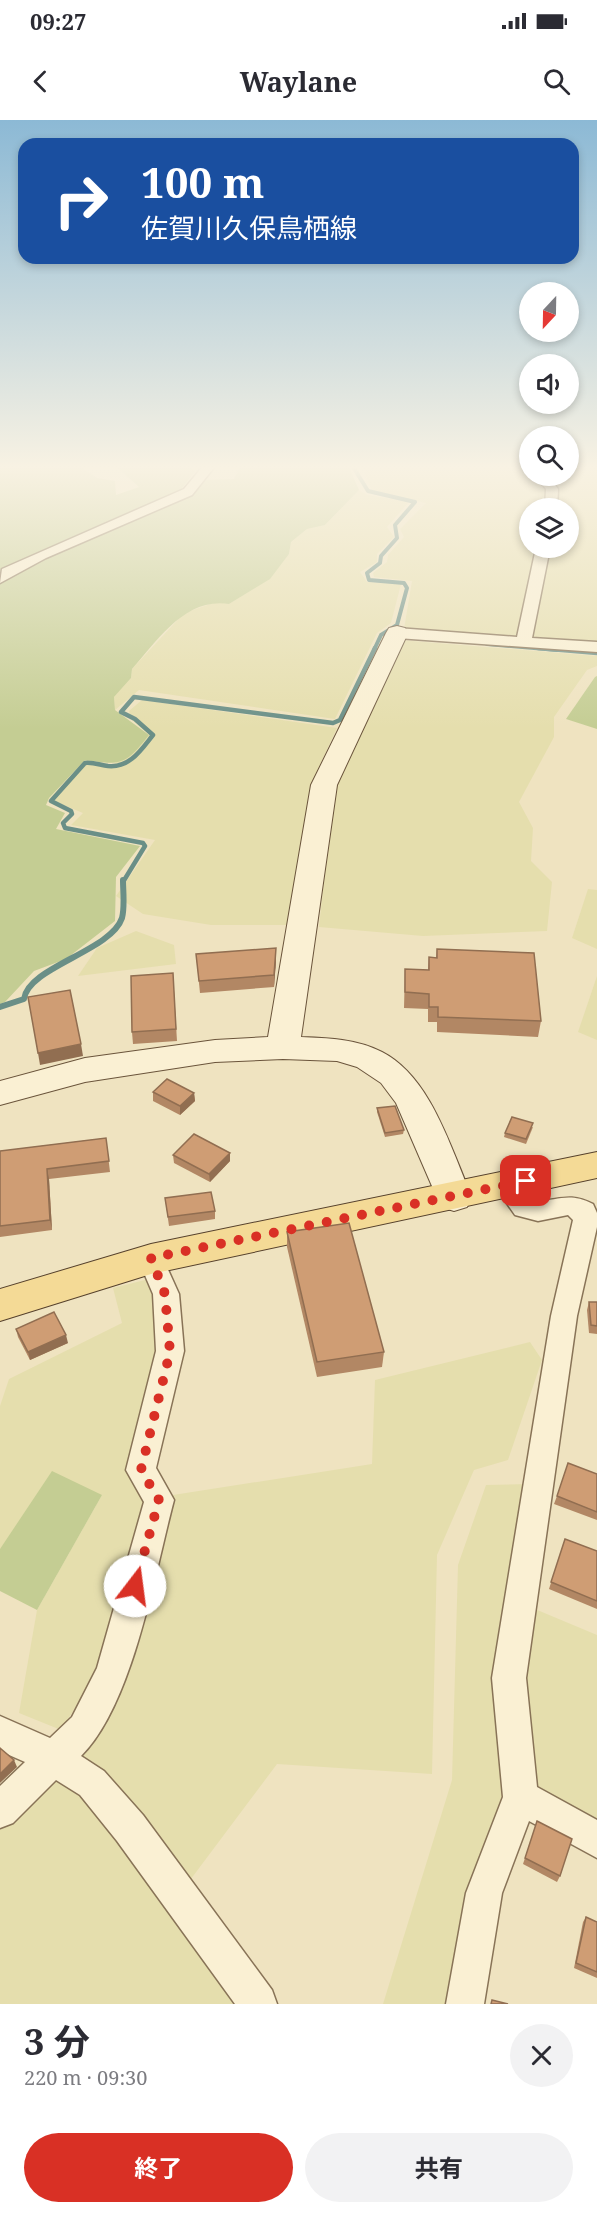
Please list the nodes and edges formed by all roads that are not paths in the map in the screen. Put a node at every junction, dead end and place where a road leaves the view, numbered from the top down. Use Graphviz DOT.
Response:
graph roads {
  1 [pos="46,553"];
  2 [pos="541,558"];
  3 [pos="0,579"];
  4 [pos="397,633"];
  5 [pos="524,642"];
  6 [pos="597,647"];
  7 [pos="283,1048"];
  8 [pos="0,1093"];
  9 [pos="597,1165"];
  10 [pos="506,1185"];
  11 [pos="454,1197"];
  12 [pos="151,1258"];
  13 [pos="0,1305"];
  14 [pos="0,1733"];
  15 [pos="54,1758"];
  16 [pos="521,1797"];
  17 [pos="0,1810"];
  18 [pos="597,1840"];
  19 [pos="258,2004"];
  20 [pos="465,2004"];
  1 -- 3 [label="street"];
  2 -- 5 [label="street"];
  4 -- 5 [label="street"];
  4 -- 7 [label="street"];
  5 -- 6 [label="street"];
  7 -- 8 [label="street"];
  7 -- 11 [label="street"];
  9 -- 10 [label="main road"];
  10 -- 11 [label="main road"];
  10 -- 16 [label="street"];
  11 -- 12 [label="main road"];
  12 -- 13 [label="main road"];
  12 -- 15 [label="street"];
  14 -- 15 [label="street"];
  15 -- 17 [label="street"];
  15 -- 19 [label="street"];
  16 -- 18 [label="street"];
  16 -- 20 [label="street"];
}
